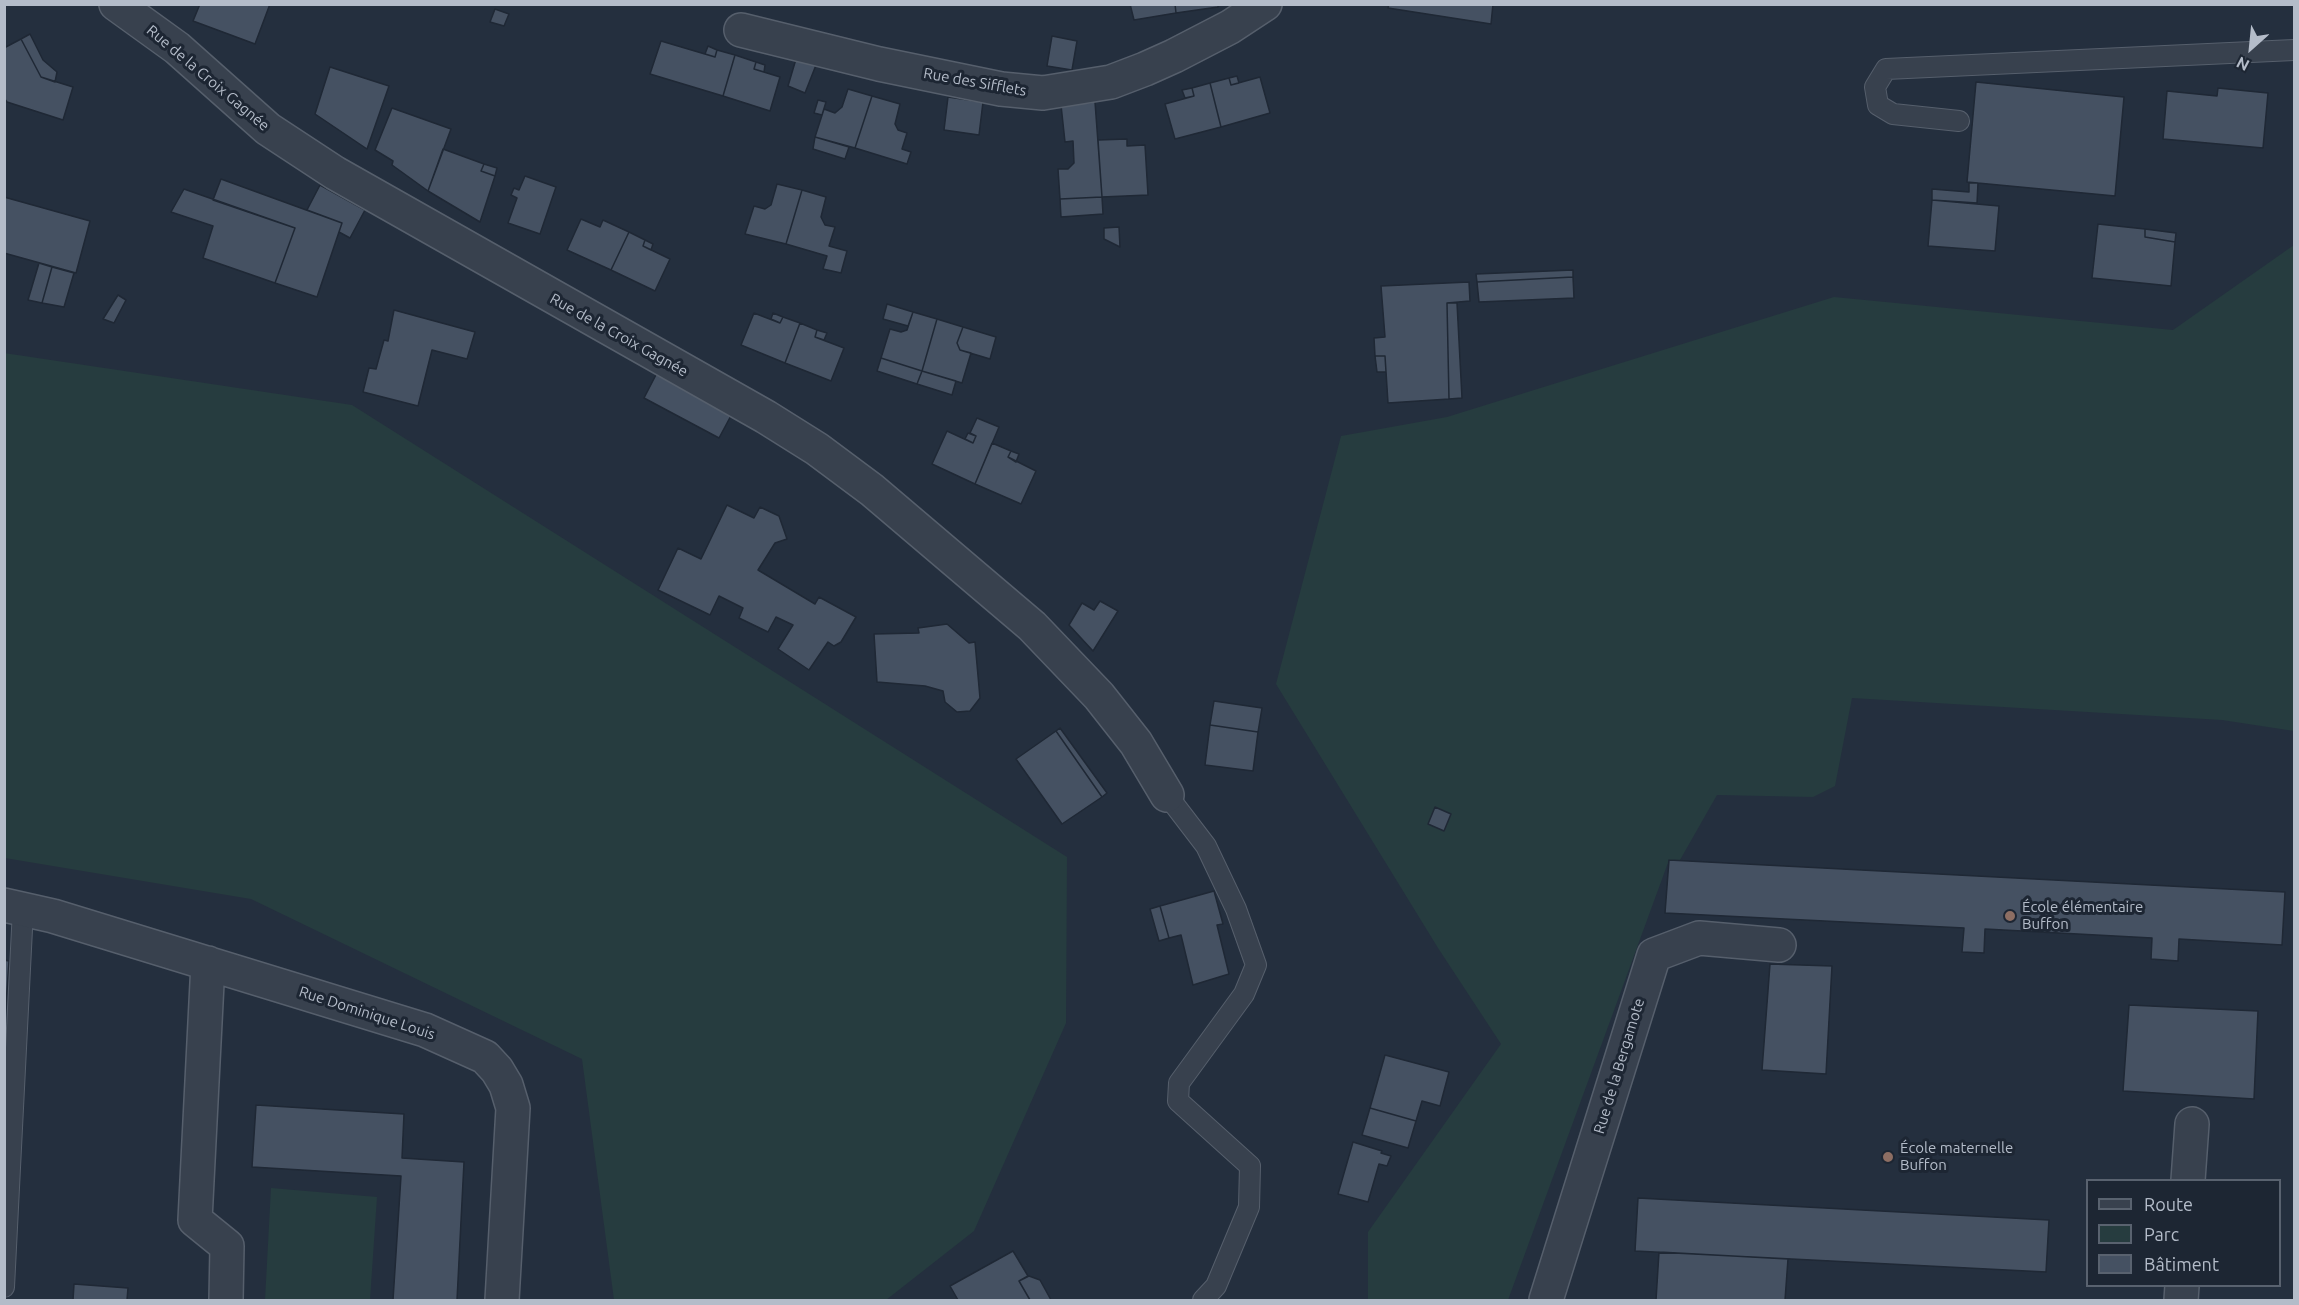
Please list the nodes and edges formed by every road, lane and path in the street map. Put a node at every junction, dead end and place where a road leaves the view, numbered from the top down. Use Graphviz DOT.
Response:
graph roads {
  1 [pos="116,4"];
  2 [pos="1265,4"];
  3 [pos="741,30"];
  4 [pos="2295,50"];
  5 [pos="1959,121"];
  6 [pos="1167,795"];
  7 [pos="14,907"];
  8 [pos="1779,945"];
  9 [pos="208,963"];
  10 [pos="2192,1124"];
  11 [pos="2188,1179"];
  12 [pos="4,1287"];
  13 [pos="226,1300"];
  14 [pos="502,1300"];
  15 [pos="1203,1300"];
  16 [pos="1546,1300"];
  1 -- 6 [label="street, Rue de la Croix Gagnée"];
  2 -- 3 [label="street, Rue des Sifflets"];
  4 -- 5 [label="lane"];
  6 -- 15 [label="lane"];
  7 -- 9 [label="street, Rue Dominique Louis"];
  7 -- 12 [label="lane"];
  8 -- 16 [label="street, Rue de la Bergamote"];
  9 -- 13 [label="street"];
  9 -- 14 [label="street, Rue Dominique Louis"];
  10 -- 11 [label="street"];
}
